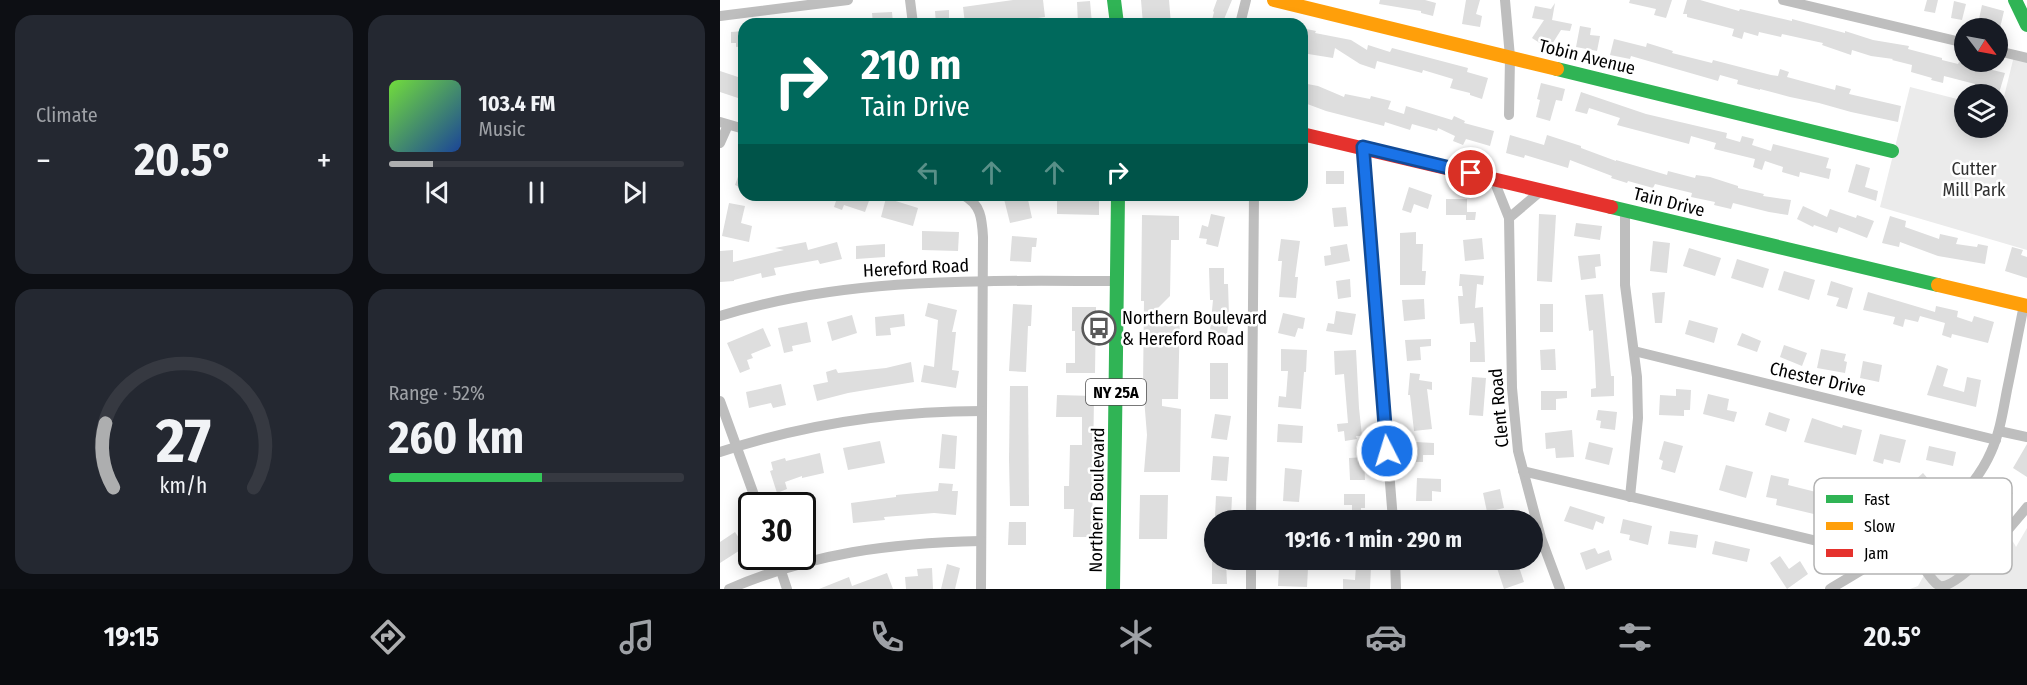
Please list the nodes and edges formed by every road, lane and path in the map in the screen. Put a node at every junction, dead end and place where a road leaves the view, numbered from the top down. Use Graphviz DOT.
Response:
graph roads {
  1 [pos="848,0"];
  2 [pos="910,0"];
  3 [pos="1114,0"];
  4 [pos="1246,0"];
  5 [pos="1274,0"];
  6 [pos="1505,0"];
  7 [pos="1783,0"];
  8 [pos="2015,0"];
  9 [pos="720,16"];
  10 [pos="912,18"];
  11 [pos="1116,18"];
  12 [pos="1242,18"];
  13 [pos="2027,25"];
  14 [pos="1954,40"];
  15 [pos="2008,53"];
  16 [pos="1510,57"];
  17 [pos="2027,58"];
  18 [pos="1509,115"];
  19 [pos="724,123"];
  20 [pos="1308,135"];
  21 [pos="720,143"];
  22 [pos="1363,147"];
  23 [pos="1892,151"];
  24 [pos="1493,178"];
  25 [pos="1542,190"];
  26 [pos="972,201"];
  27 [pos="1119,201"];
  28 [pos="1254,201"];
  29 [pos="1625,209"];
  30 [pos="1509,218"];
  31 [pos="983,281"];
  32 [pos="1118,281"];
  33 [pos="2025,306"];
  34 [pos="720,316"];
  35 [pos="1634,351"];
  36 [pos="720,401"];
  37 [pos="982,411"];
  38 [pos="1997,435"];
  39 [pos="2027,437"];
  40 [pos="737,448"];
  41 [pos="720,452"];
  42 [pos="1523,471"];
  43 [pos="1975,478"];
  44 [pos="753,492"];
  45 [pos="1630,497"];
  46 [pos="2027,507"];
  47 [pos="1251,510"];
  48 [pos="1392,510"];
  49 [pos="2012,526"];
  50 [pos="1814,540"];
  51 [pos="981,541"];
  52 [pos="816,559"];
  53 [pos="780,570"];
  54 [pos="1251,570"];
  55 [pos="1395,570"];
  56 [pos="1854,574"];
  57 [pos="1929,574"];
  58 [pos="1965,574"];
  59 [pos="729,589"];
  60 [pos="787,589"];
  61 [pos="981,589"];
  62 [pos="1113,589"];
  63 [pos="1251,589"];
  64 [pos="1396,589"];
  65 [pos="1560,589"];
  66 [pos="1830,589"];
  1 -- 9 [label="street"];
  2 -- 10 [label="street"];
  3 -- 11 [label="street"];
  4 -- 12 [label="street"];
  5 -- 16 [label="street, Tobin Avenue"];
  6 -- 16 [label="street"];
  7 -- 14 [label="street"];
  8 -- 13 [label="street"];
  15 -- 17 [label="street"];
  16 -- 18 [label="street"];
  16 -- 23 [label="street, Tobin Avenue"];
  19 -- 21 [label="street"];
  20 -- 22 [label="street, Tain Drive"];
  22 -- 24 [label="street, Tain Drive"];
  22 -- 48 [label="street"];
  24 -- 25 [label="street, Tain Drive"];
  24 -- 30 [label="street, Clent Road"];
  25 -- 29 [label="street, Tain Drive"];
  25 -- 30 [label="street"];
  26 -- 31 [label="street"];
  27 -- 32 [label="street, Northern Boulevard / NY 25A"];
  28 -- 47 [label="street"];
  29 -- 33 [label="street, Tain Drive"];
  29 -- 35 [label="street"];
  30 -- 42 [label="street, Clent Road"];
  31 -- 32 [label="street, Hereford Road"];
  31 -- 34 [label="street, Hereford Road"];
  31 -- 37 [label="street"];
  32 -- 62 [label="street, Northern Boulevard / NY 25A"];
  33 -- 38 [label="street"];
  35 -- 38 [label="street, Chester Drive"];
  35 -- 45 [label="street"];
  36 -- 40 [label="street"];
  37 -- 40 [label="street"];
  37 -- 51 [label="street"];
  38 -- 39 [label="street, Chester Drive"];
  38 -- 43 [label="street"];
  40 -- 41 [label="street"];
  40 -- 44 [label="street"];
  42 -- 45 [label="street"];
  42 -- 65 [label="street, Clent Road"];
  45 -- 50 [label="street"];
  46 -- 49 [label="street"];
  51 -- 52 [label="street"];
  51 -- 61 [label="street"];
  53 -- 59 [label="street"];
  53 -- 60 [label="street"];
  54 -- 63 [label="street"];
  55 -- 64 [label="street"];
  56 -- 66 [label="street"];
  57 -- 58 [label="street"];
}
